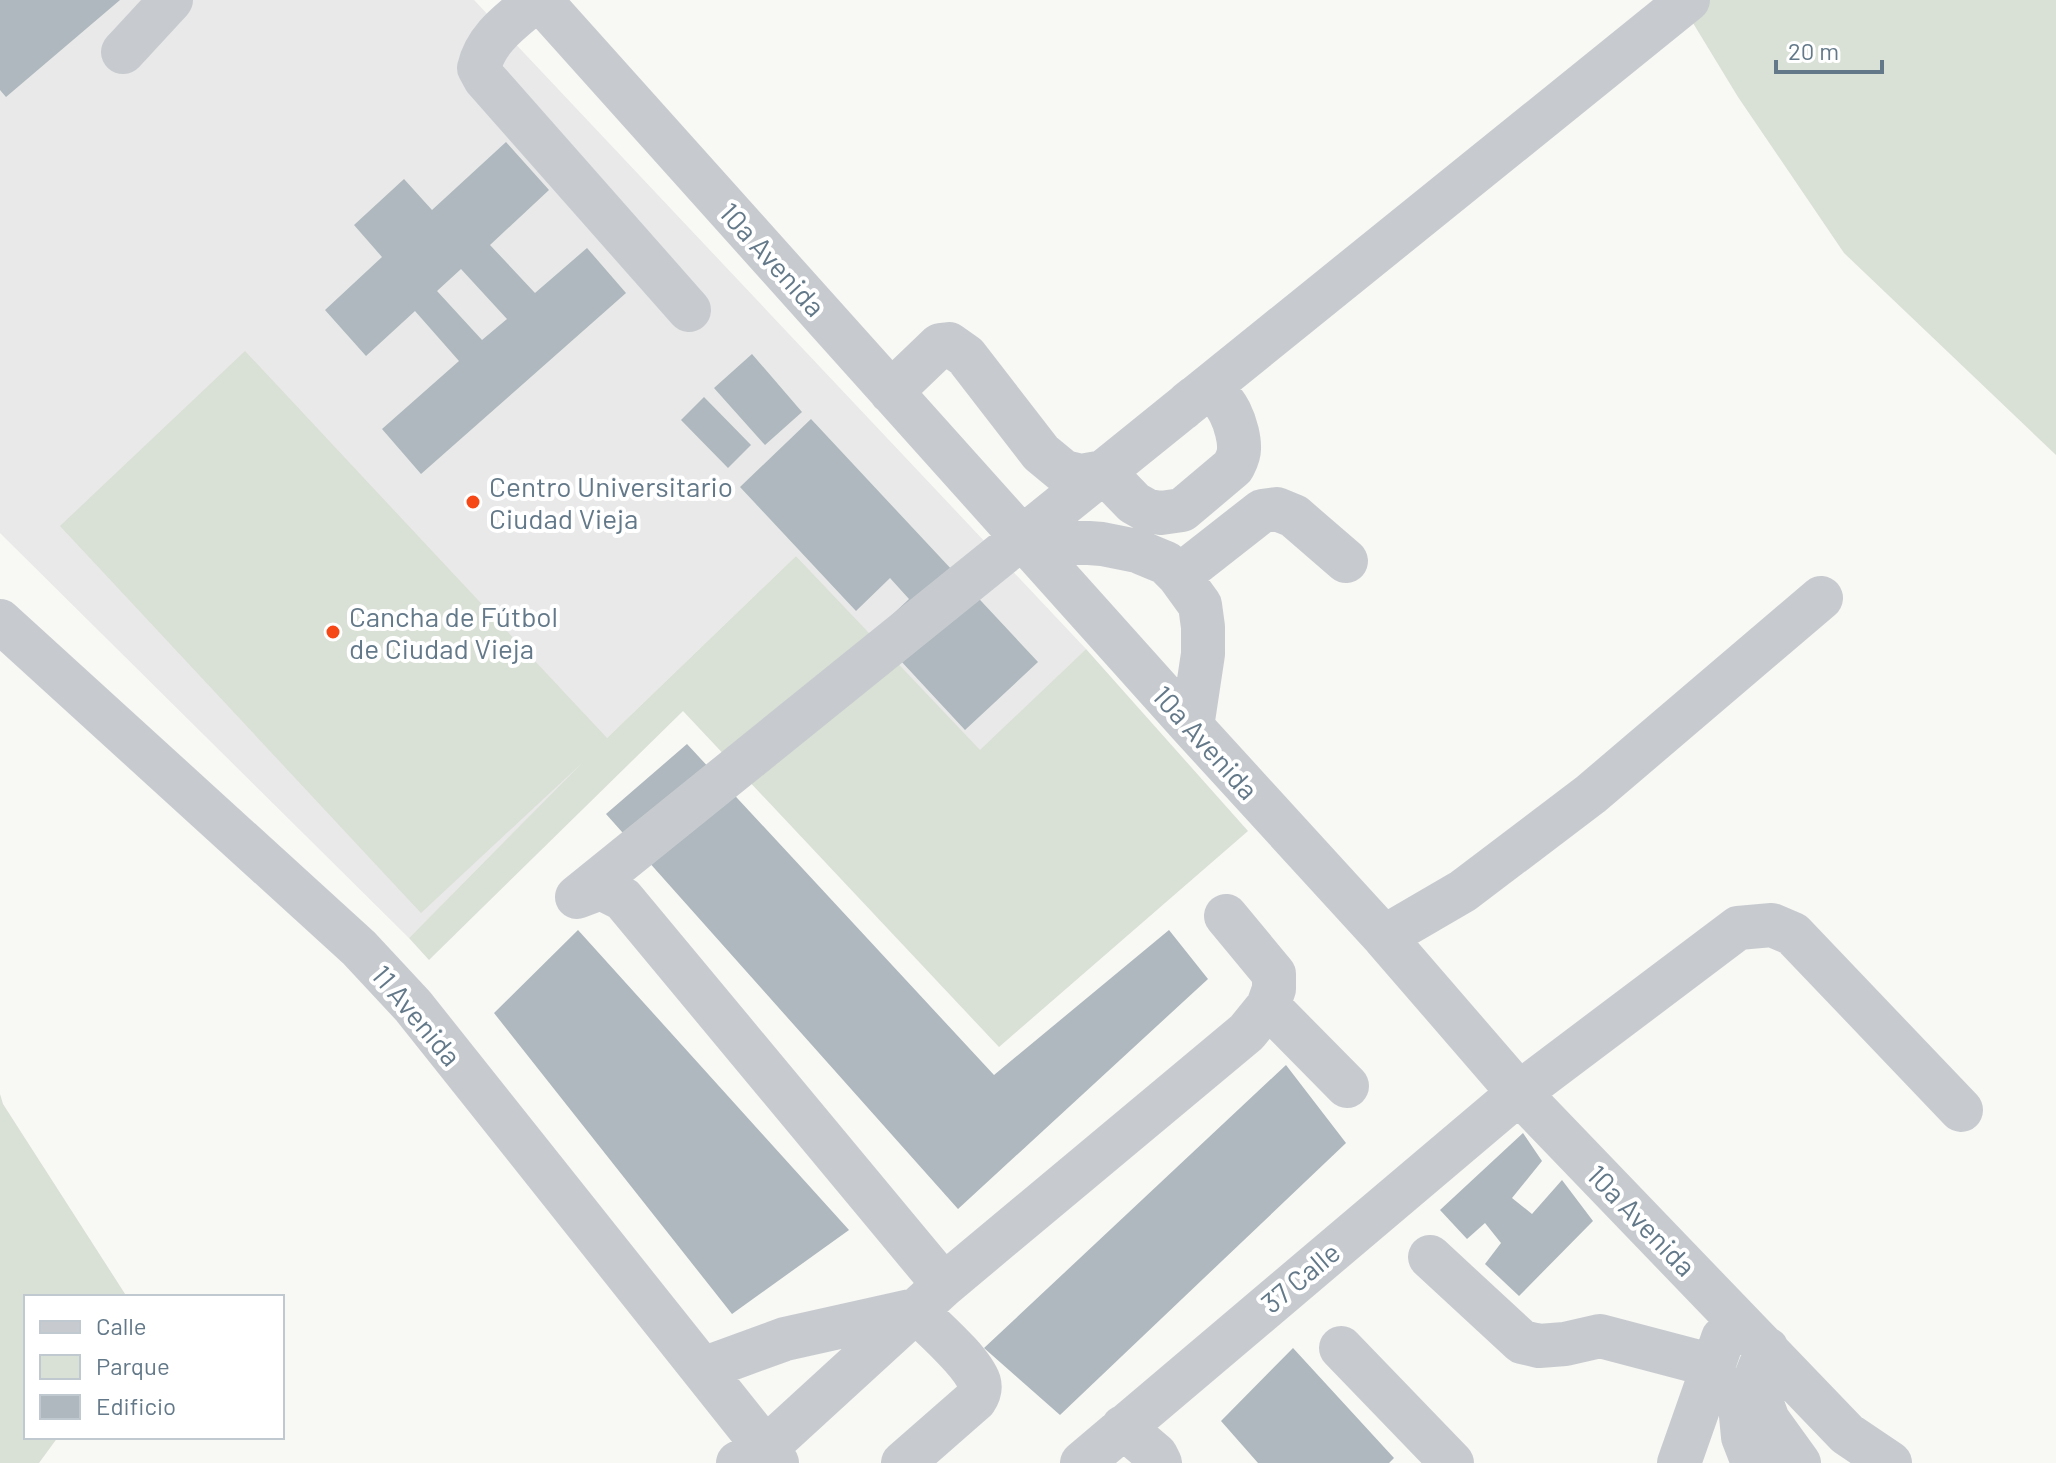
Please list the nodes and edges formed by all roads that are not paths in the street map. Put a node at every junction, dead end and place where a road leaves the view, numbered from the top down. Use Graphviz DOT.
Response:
graph roads {
  1 [pos="171,0"];
  2 [pos="538,0"];
  3 [pos="1688,0"];
  4 [pos="123,52"];
  5 [pos="689,310"];
  6 [pos="891,392"];
  7 [pos="1200,394"];
  8 [pos="1104,472"];
  9 [pos="1022,538"];
  10 [pos="1346,561"];
  11 [pos="1179,576"];
  12 [pos="1821,598"];
  13 [pos="0,621"];
  14 [pos="1192,727"];
  15 [pos="1226,916"];
  16 [pos="1384,937"];
  17 [pos="1268,1006"];
  18 [pos="1347,1086"];
  19 [pos="1519,1093"];
  20 [pos="1961,1110"];
  21 [pos="1430,1257"];
  22 [pos="930,1298"];
  23 [pos="1732,1313"];
  24 [pos="1341,1348"];
  25 [pos="1761,1365"];
  26 [pos="1714,1366"];
  27 [pos="703,1369"];
  28 [pos="1123,1427"];
  29 [pos="760,1458"];
  30 [pos="903,1463"];
  31 [pos="1082,1463"];
  32 [pos="1160,1463"];
  33 [pos="1452,1463"];
  34 [pos="1679,1463"];
  35 [pos="1757,1463"];
  36 [pos="1799,1463"];
  37 [pos="1890,1463"];
  1 -- 4 [label="street"];
  2 -- 5 [label="street"];
  2 -- 6 [label="street, 10a Avenida"];
  3 -- 7 [label="street"];
  6 -- 8 [label="street"];
  6 -- 9 [label="street, 10a Avenida"];
  7 -- 8 [label="street"];
  7 -- 8 [label="street"];
  8 -- 9 [label="street"];
  9 -- 11 [label="street"];
  9 -- 14 [label="street, 10a Avenida"];
  9 -- 22 [label="street"];
  10 -- 11 [label="street"];
  11 -- 14 [label="street"];
  12 -- 16 [label="street"];
  13 -- 27 [label="street, 11 Avenida"];
  14 -- 16 [label="street, 10a Avenida"];
  15 -- 17 [label="street"];
  16 -- 19 [label="street, 10a Avenida"];
  17 -- 18 [label="street"];
  17 -- 22 [label="street"];
  19 -- 20 [label="street, 37 Calle"];
  19 -- 23 [label="street, 10a Avenida"];
  19 -- 28 [label="street, 37 Calle"];
  21 -- 26 [label="street"];
  22 -- 27 [label="street"];
  22 -- 29 [label="street"];
  22 -- 30 [label="street"];
  23 -- 25 [label="street, 10a Avenida"];
  23 -- 26 [label="street"];
  24 -- 33 [label="street"];
  25 -- 35 [label="street"];
  25 -- 36 [label="street"];
  25 -- 37 [label="street, 10a Avenida"];
  26 -- 34 [label="street"];
  27 -- 29 [label="street, 11 Avenida"];
  28 -- 31 [label="street, 37 Calle"];
  28 -- 32 [label="street"];
}
